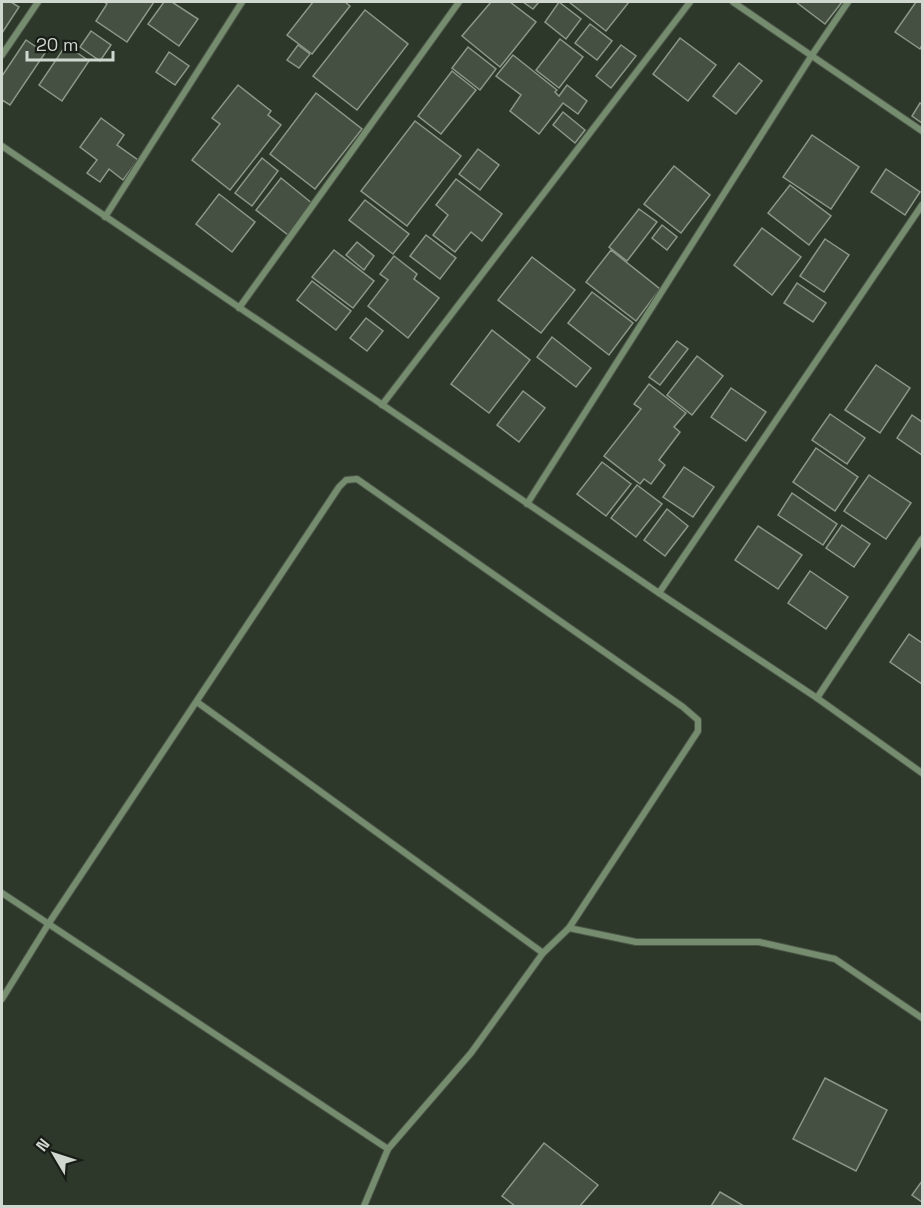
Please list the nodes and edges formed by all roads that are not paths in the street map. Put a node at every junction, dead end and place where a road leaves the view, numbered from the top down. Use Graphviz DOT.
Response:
graph roads {
  1 [pos="38,2"];
  2 [pos="242,2"];
  3 [pos="459,2"];
  4 [pos="690,2"];
  5 [pos="733,2"];
  6 [pos="848,2"];
  7 [pos="2,55"];
  8 [pos="813,55"];
  9 [pos="922,131"];
  10 [pos="2,146"];
  11 [pos="922,205"];
  12 [pos="105,216"];
  13 [pos="239,308"];
  14 [pos="382,405"];
  15 [pos="527,504"];
  16 [pos="922,539"];
  17 [pos="659,593"];
  18 [pos="817,698"];
  19 [pos="197,702"];
  20 [pos="922,773"];
  21 [pos="2,892"];
  22 [pos="49,923"];
  23 [pos="569,928"];
  24 [pos="543,953"];
  25 [pos="2,999"];
  26 [pos="922,1018"];
  27 [pos="388,1149"];
  28 [pos="364,1206"];
  1 -- 7 [label="street"];
  2 -- 12 [label="street"];
  3 -- 13 [label="street"];
  4 -- 14 [label="street"];
  5 -- 8 [label="street"];
  6 -- 8 [label="street"];
  8 -- 9 [label="street"];
  8 -- 15 [label="street"];
  10 -- 12 [label="street"];
  11 -- 17 [label="street"];
  12 -- 13 [label="street"];
  13 -- 14 [label="street"];
  14 -- 15 [label="street"];
  15 -- 17 [label="street"];
  16 -- 18 [label="street"];
  17 -- 18 [label="street"];
  18 -- 20 [label="street"];
  19 -- 22 [label="street"];
  19 -- 23 [label="street"];
  19 -- 24 [label="street"];
  21 -- 22 [label="street"];
  22 -- 25 [label="street"];
  22 -- 27 [label="street"];
  23 -- 24 [label="street"];
  23 -- 26 [label="street"];
  24 -- 27 [label="street"];
  27 -- 28 [label="street"];
}
